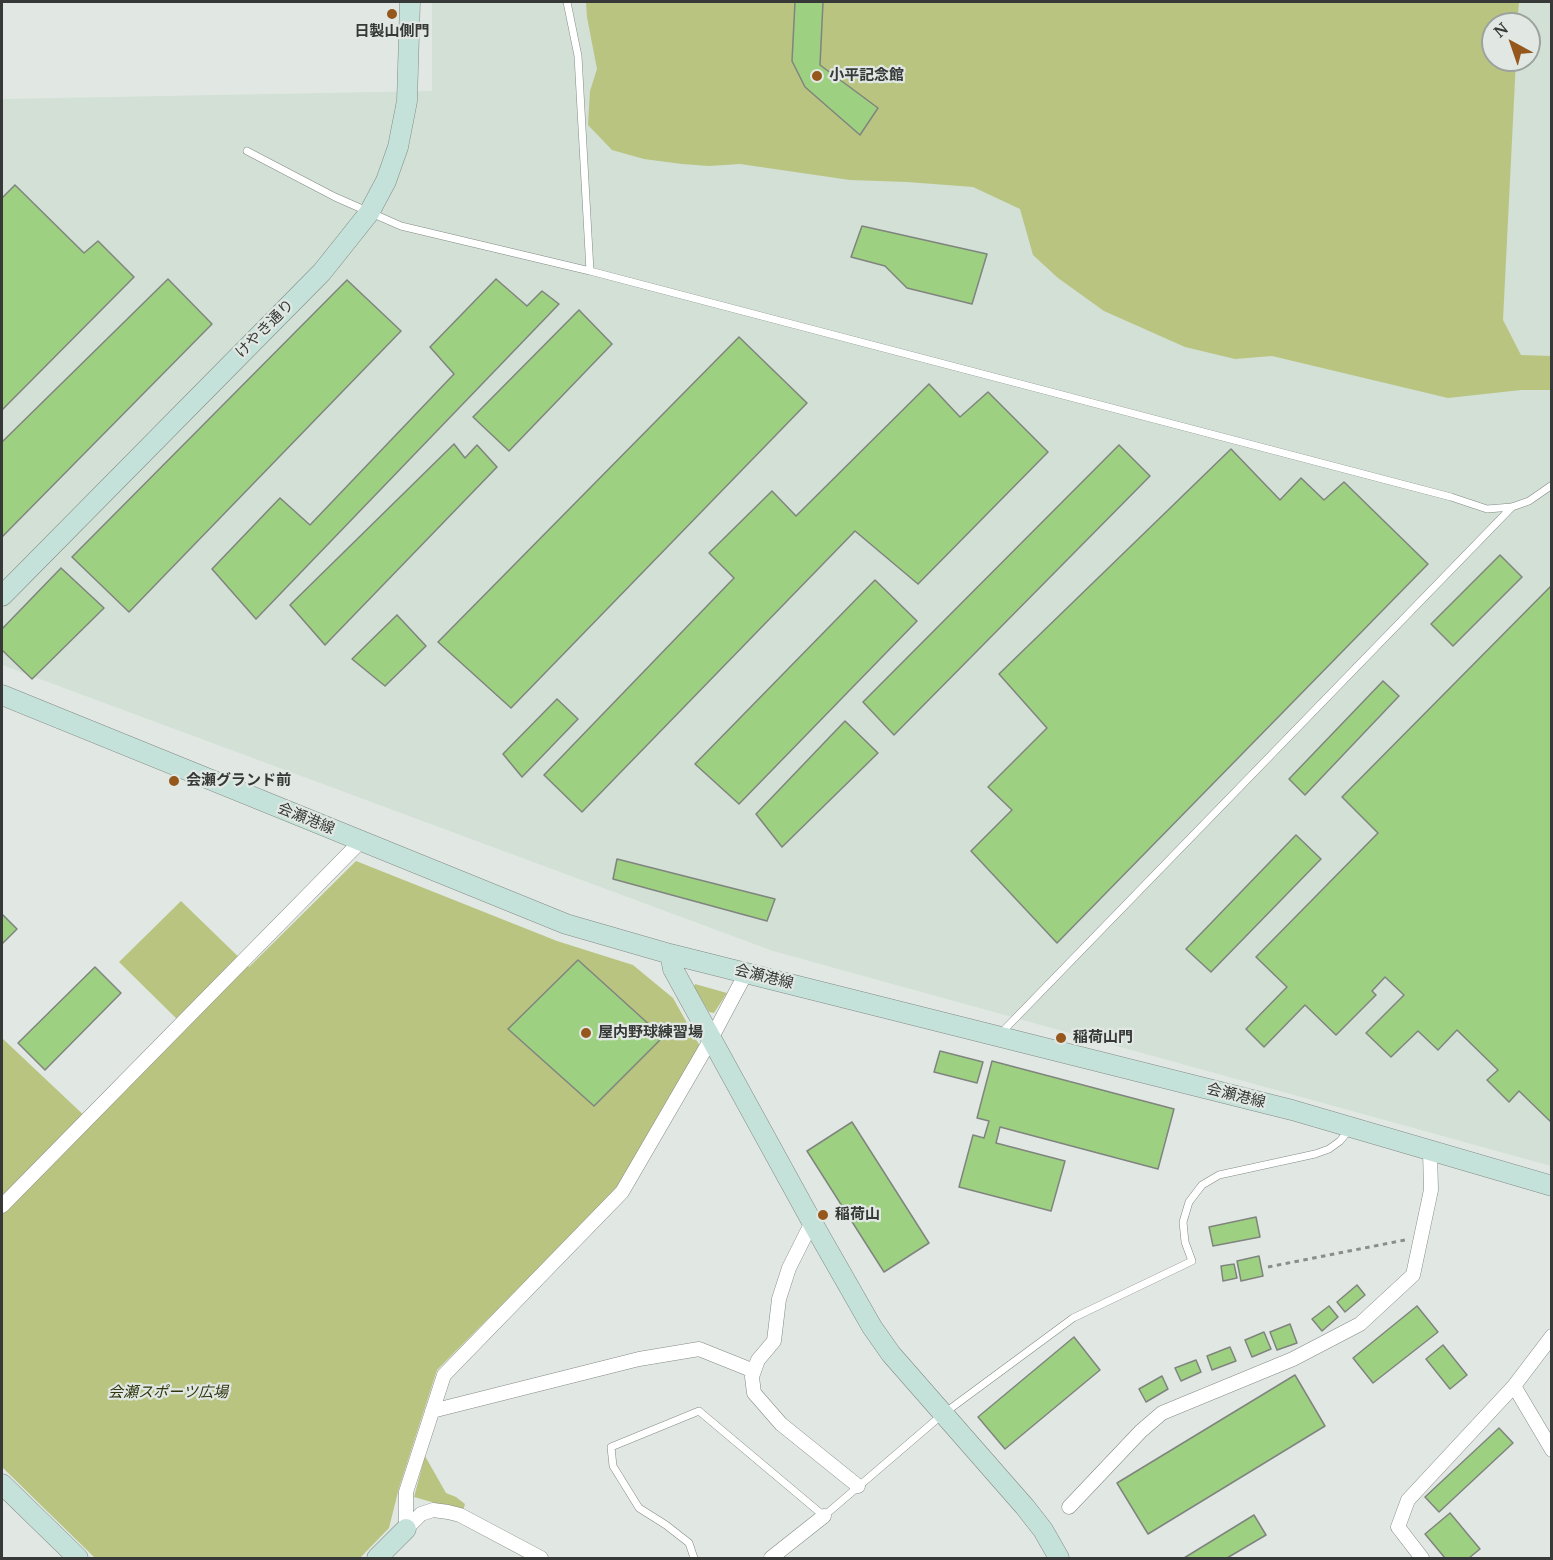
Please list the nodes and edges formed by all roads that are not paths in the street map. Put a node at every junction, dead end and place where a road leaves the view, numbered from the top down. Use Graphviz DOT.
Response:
graph roads {
  1 [pos="410,2"];
  2 [pos="567,2"];
  3 [pos="248,151"];
  4 [pos="369,213"];
  5 [pos="590,272"];
  6 [pos="1551,486"];
  7 [pos="1512,507"];
  8 [pos="2,596"];
  9 [pos="2,695"];
  10 [pos="361,841"];
  11 [pos="670,954"];
  12 [pos="746,973"];
  13 [pos="997,1037"];
  14 [pos="711,1039"];
  15 [pos="1351,1126"];
  16 [pos="1430,1150"];
  17 [pos="1551,1186"];
  18 [pos="2,1206"];
  19 [pos="812,1222"];
  20 [pos="1551,1336"];
  21 [pos="754,1371"];
  22 [pos="1514,1386"];
  23 [pos="432,1411"];
  24 [pos="943,1414"];
  25 [pos="1551,1450"];
  26 [pos="2,1484"];
  27 [pos="858,1486"];
  28 [pos="1069,1507"];
  29 [pos="824,1516"];
  30 [pos="406,1529"];
  31 [pos="78,1558"];
  32 [pos="377,1558"];
  33 [pos="541,1558"];
  34 [pos="694,1558"];
  35 [pos="771,1558"];
  36 [pos="1059,1558"];
  37 [pos="1422,1558"];
  1 -- 4 [label="main road, けやき通り"];
  2 -- 5 [label="lane"];
  3 -- 4 [label="lane"];
  4 -- 5 [label="lane"];
  4 -- 8 [label="main road, けやき通り"];
  5 -- 7 [label="lane"];
  6 -- 7 [label="lane"];
  7 -- 13 [label="lane"];
  9 -- 10 [label="main road, 会瀬港線"];
  10 -- 11 [label="main road, 会瀬港線"];
  10 -- 18 [label="street"];
  11 -- 12 [label="main road, 会瀬港線"];
  11 -- 14 [label="main road"];
  12 -- 13 [label="main road, 会瀬港線"];
  12 -- 14 [label="street"];
  13 -- 15 [label="main road, 会瀬港線"];
  14 -- 19 [label="main road"];
  14 -- 23 [label="street"];
  15 -- 16 [label="main road, 会瀬港線"];
  15 -- 24 [label="lane"];
  16 -- 17 [label="main road, 会瀬港線"];
  16 -- 28 [label="street"];
  19 -- 21 [label="street"];
  19 -- 24 [label="main road"];
  20 -- 22 [label="street"];
  21 -- 23 [label="street"];
  21 -- 27 [label="street"];
  22 -- 25 [label="street"];
  22 -- 37 [label="street"];
  23 -- 30 [label="street"];
  24 -- 27 [label="lane"];
  24 -- 36 [label="main road"];
  26 -- 31 [label="main road"];
  27 -- 29 [label="lane"];
  29 -- 34 [label="lane"];
  29 -- 35 [label="street"];
  30 -- 32 [label="main road"];
  30 -- 33 [label="street"];
}
